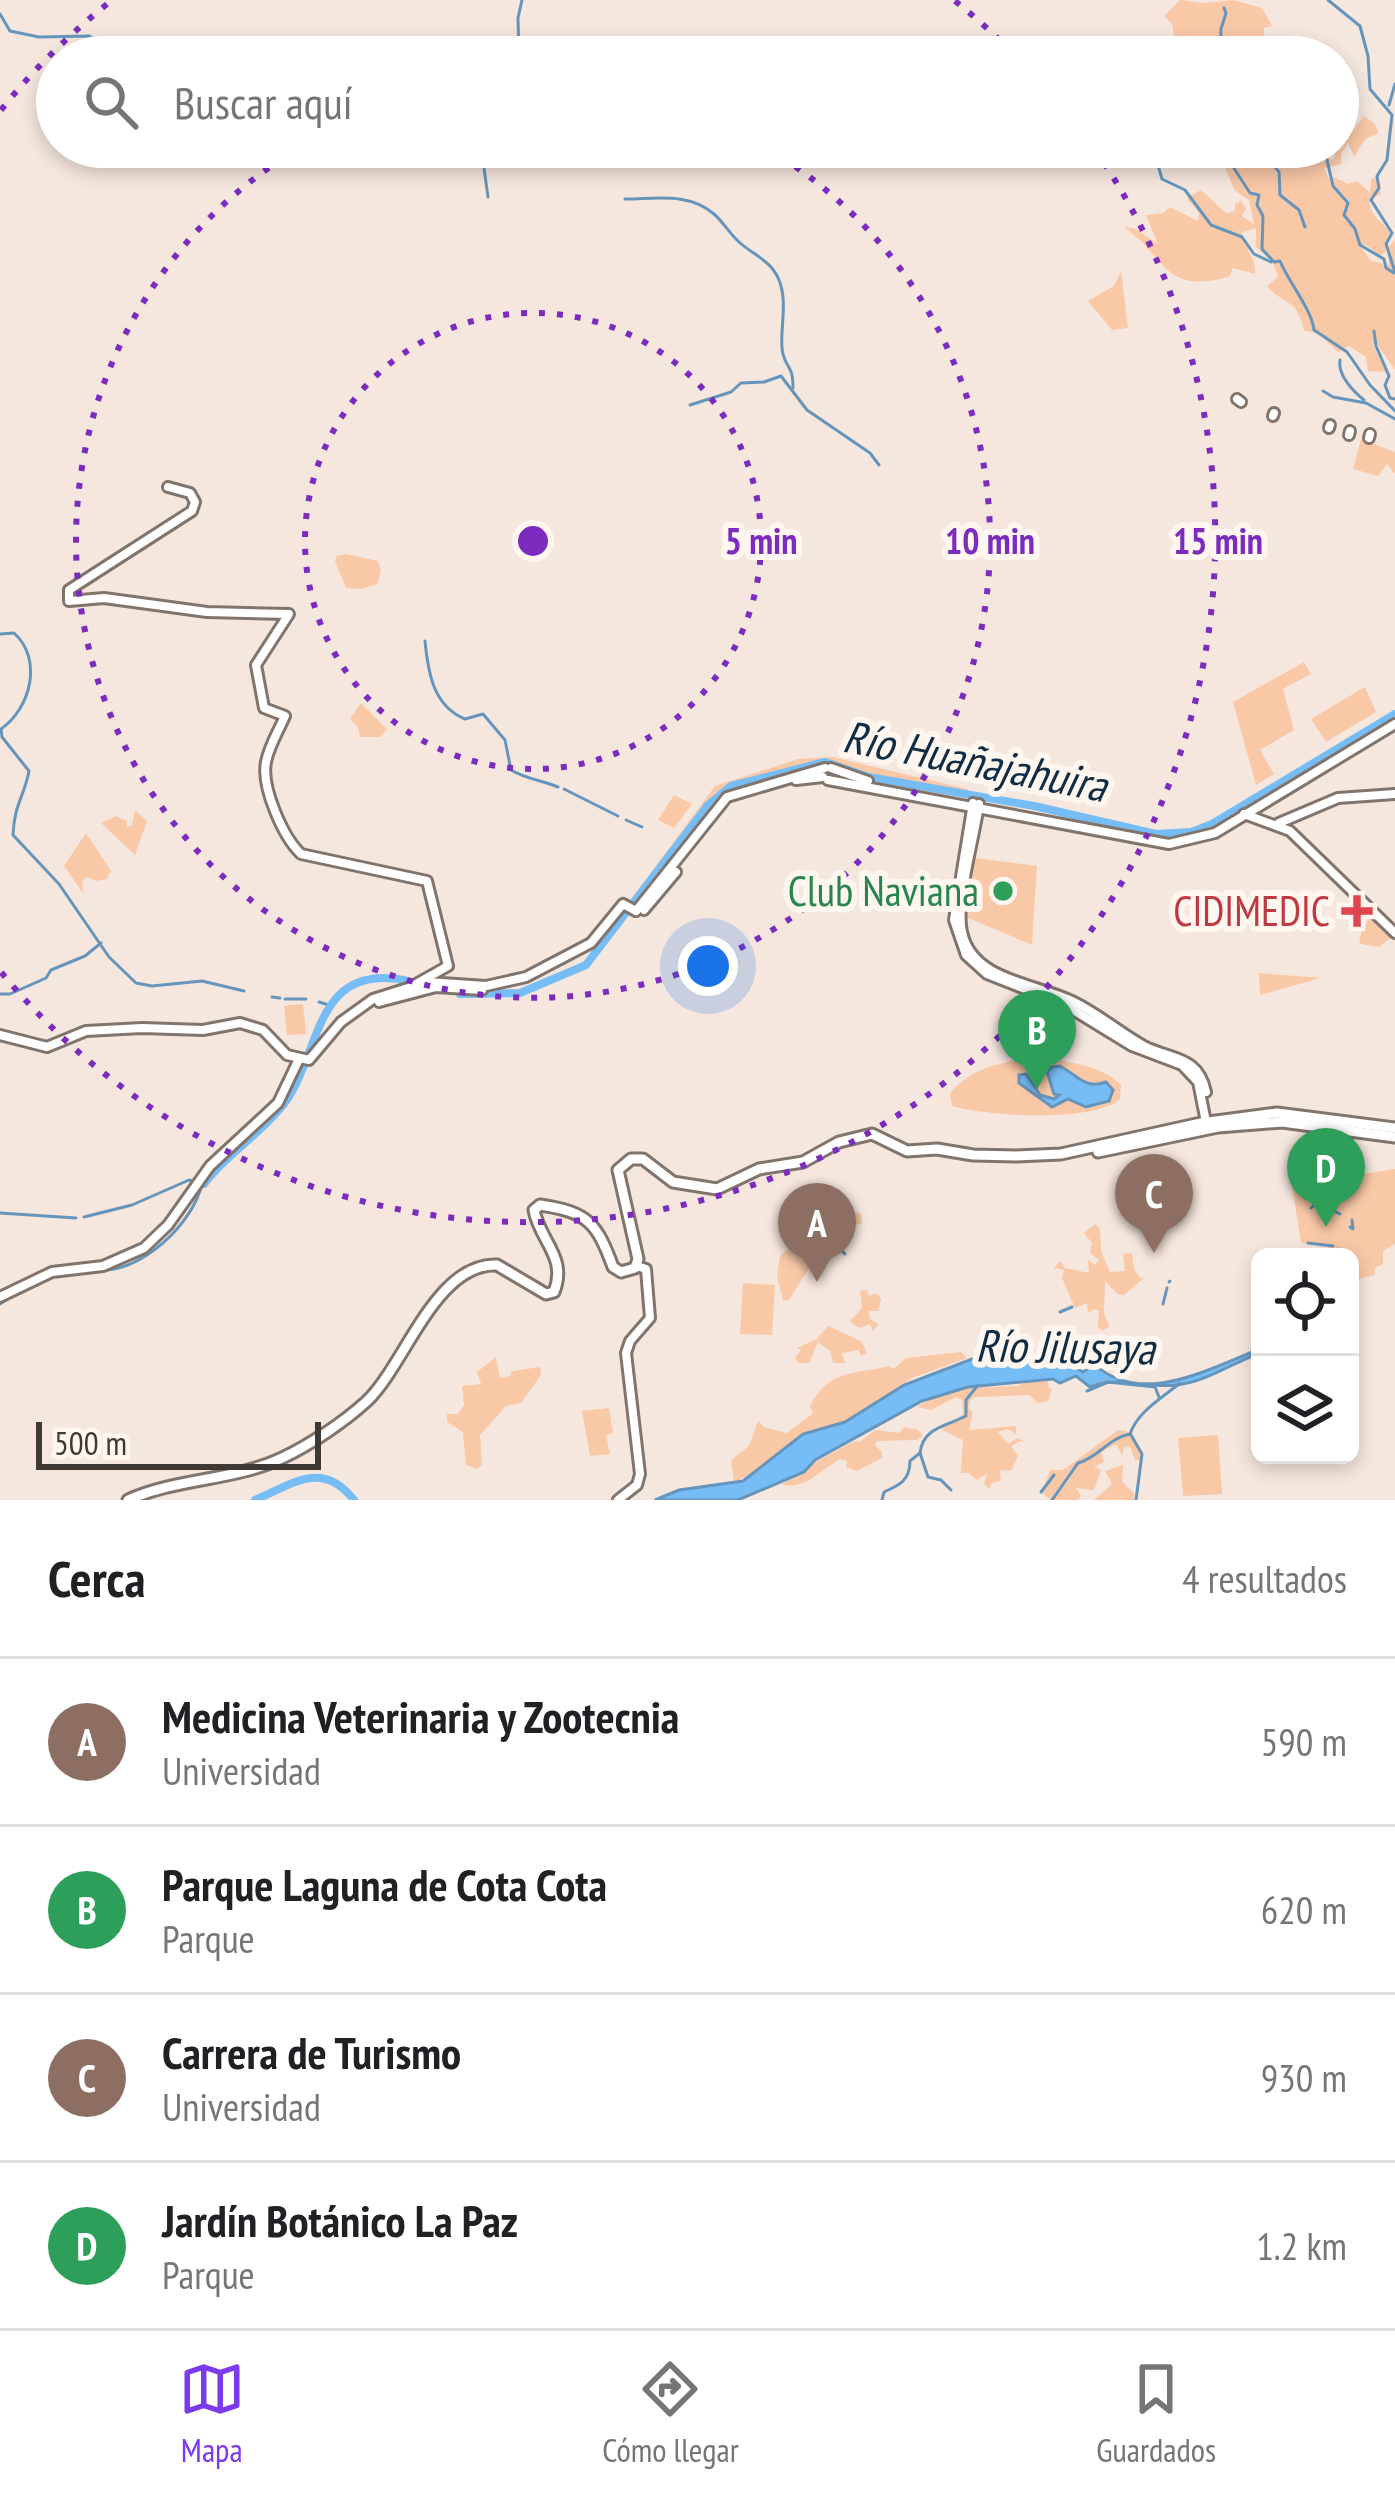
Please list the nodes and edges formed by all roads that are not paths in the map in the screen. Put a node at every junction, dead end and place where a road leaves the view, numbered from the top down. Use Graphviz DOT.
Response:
graph roads {
  1 [pos="168,487"];
  2 [pos="1395,722"];
  3 [pos="1395,794"];
  4 [pos="976,804"];
  5 [pos="1244,814"];
  6 [pos="1296,816"];
  7 [pos="1277,824"];
  8 [pos="1290,831"];
  9 [pos="1395,933"];
  10 [pos="435,980"];
  11 [pos="390,992"];
  12 [pos="379,1002"];
  13 [pos="341,1022"];
  14 [pos="0,1035"];
  15 [pos="305,1059"];
  16 [pos="1208,1124"];
  17 [pos="1395,1132"];
  18 [pos="641,1268"];
  19 [pos="0,1298"];
  20 [pos="129,1498"];
  21 [pos="618,1500"];
  1 -- 10 [label="main road"];
  2 -- 5 [label="main road"];
  3 -- 6 [label="main road"];
  4 -- 5 [label="main road"];
  4 -- 10 [label="main road"];
  4 -- 16 [label="main road"];
  5 -- 7 [label="main road"];
  6 -- 7 [label="main road"];
  6 -- 8 [label="main road"];
  7 -- 8 [label="main road"];
  8 -- 9 [label="main road"];
  10 -- 11 [label="main road"];
  10 -- 12 [label="main road"];
  11 -- 12 [label="main road"];
  11 -- 13 [label="main road"];
  12 -- 13 [label="main road"];
  13 -- 15 [label="main road"];
  14 -- 15 [label="main road"];
  15 -- 19 [label="main road"];
  16 -- 17 [label="main road"];
  16 -- 18 [label="main road"];
  18 -- 20 [label="main road"];
  18 -- 21 [label="main road"];
}
